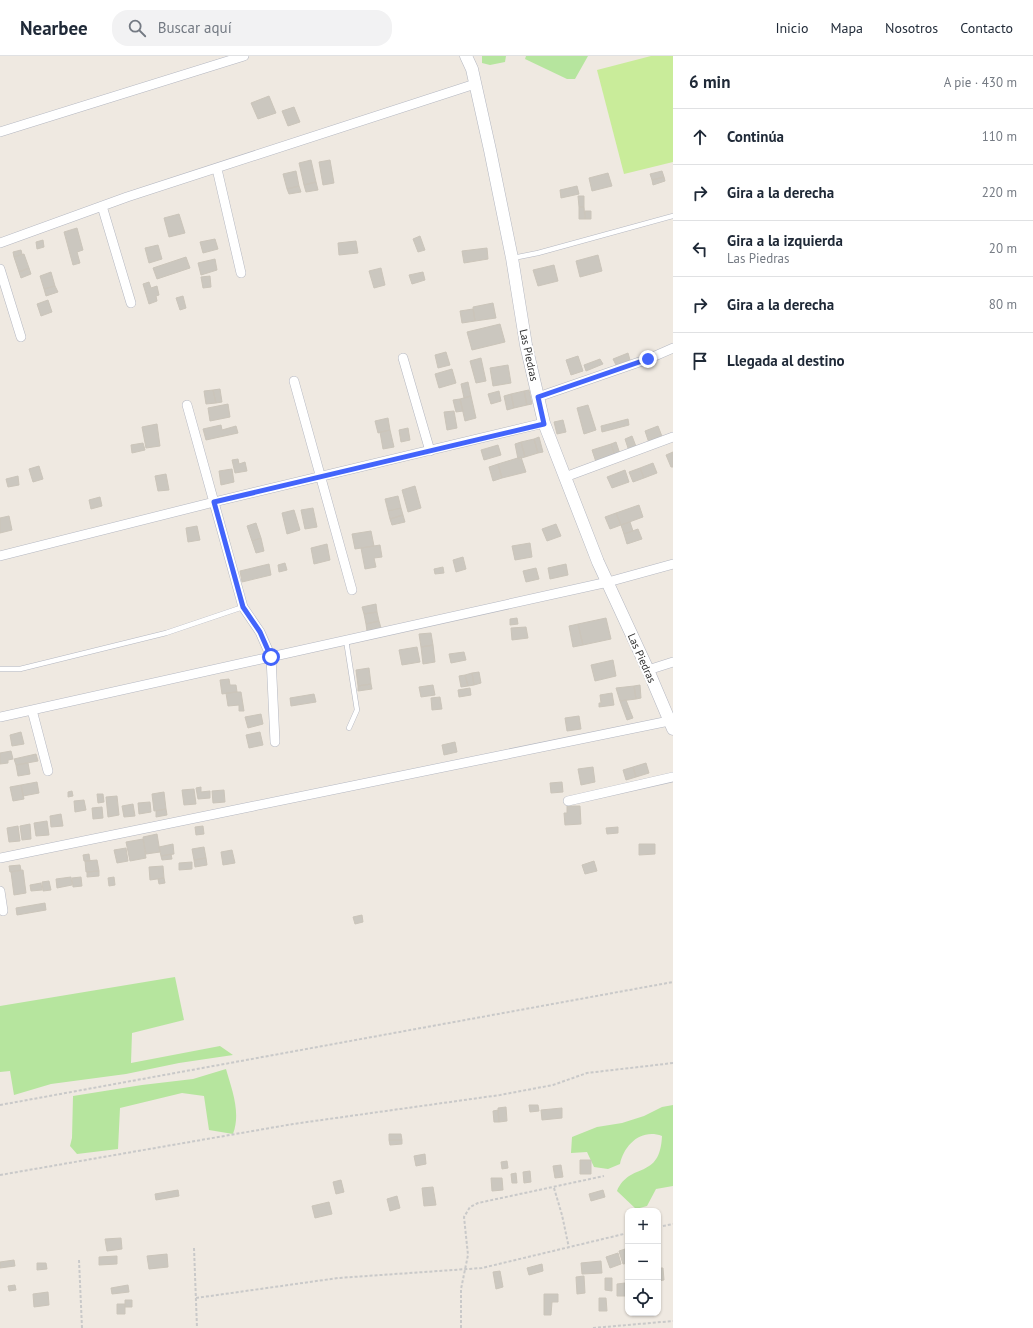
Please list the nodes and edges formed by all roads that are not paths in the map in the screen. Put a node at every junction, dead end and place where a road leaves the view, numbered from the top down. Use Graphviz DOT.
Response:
graph roads {
  1 [pos="244,56"];
  2 [pos="466,56"];
  3 [pos="475,84"];
  4 [pos="0,132"];
  5 [pos="217,168"];
  6 [pos="102,206"];
  7 [pos="673,216"];
  8 [pos="0,243"];
  9 [pos="512,258"];
  10 [pos="0,269"];
  11 [pos="241,273"];
  12 [pos="131,303"];
  13 [pos="21,337"];
  14 [pos="673,348"];
  15 [pos="403,358"];
  16 [pos="294,381"];
  17 [pos="538,397"];
  18 [pos="187,405"];
  19 [pos="544,424"];
  20 [pos="673,437"];
  21 [pos="430,451"];
  22 [pos="321,477"];
  23 [pos="565,477"];
  24 [pos="214,502"];
  25 [pos="0,556"];
  26 [pos="673,564"];
  27 [pos="608,582"];
  28 [pos="352,590"];
  29 [pos="243,607"];
  30 [pos="346,640"];
  31 [pos="271,657"];
  32 [pos="673,662"];
  33 [pos="0,669"];
  34 [pos="648,670"];
  35 [pos="32,710"];
  36 [pos="0,717"];
  37 [pos="671,725"];
  38 [pos="349,728"];
  39 [pos="275,742"];
  40 [pos="48,771"];
  41 [pos="673,777"];
  42 [pos="568,801"];
  43 [pos="0,858"];
  44 [pos="0,891"];
  45 [pos="3,911"];
  1 -- 4 [label="street"];
  2 -- 3 [label="street, Las Piedras"];
  3 -- 5 [label="street"];
  3 -- 9 [label="street, Las Piedras"];
  5 -- 6 [label="street"];
  5 -- 11 [label="street"];
  6 -- 8 [label="street"];
  6 -- 12 [label="street"];
  7 -- 9 [label="lane"];
  9 -- 17 [label="street, Las Piedras"];
  10 -- 13 [label="street"];
  14 -- 17 [label="street"];
  15 -- 21 [label="street"];
  16 -- 22 [label="street"];
  17 -- 19 [label="street, Las Piedras"];
  18 -- 24 [label="street"];
  19 -- 21 [label="street"];
  19 -- 23 [label="street, Las Piedras"];
  20 -- 23 [label="street"];
  21 -- 22 [label="street"];
  22 -- 24 [label="street"];
  22 -- 28 [label="street"];
  23 -- 27 [label="street, Las Piedras"];
  24 -- 25 [label="street"];
  24 -- 29 [label="street"];
  26 -- 27 [label="street"];
  27 -- 30 [label="street"];
  27 -- 34 [label="street, Las Piedras"];
  29 -- 31 [label="street"];
  29 -- 33 [label="lane"];
  30 -- 31 [label="street"];
  30 -- 38 [label="lane"];
  31 -- 35 [label="street"];
  31 -- 39 [label="street"];
  32 -- 34 [label="street"];
  34 -- 37 [label="street, Las Piedras"];
  35 -- 36 [label="street"];
  35 -- 40 [label="street"];
  37 -- 43 [label="street"];
  41 -- 42 [label="street"];
  44 -- 45 [label="street"];
}
